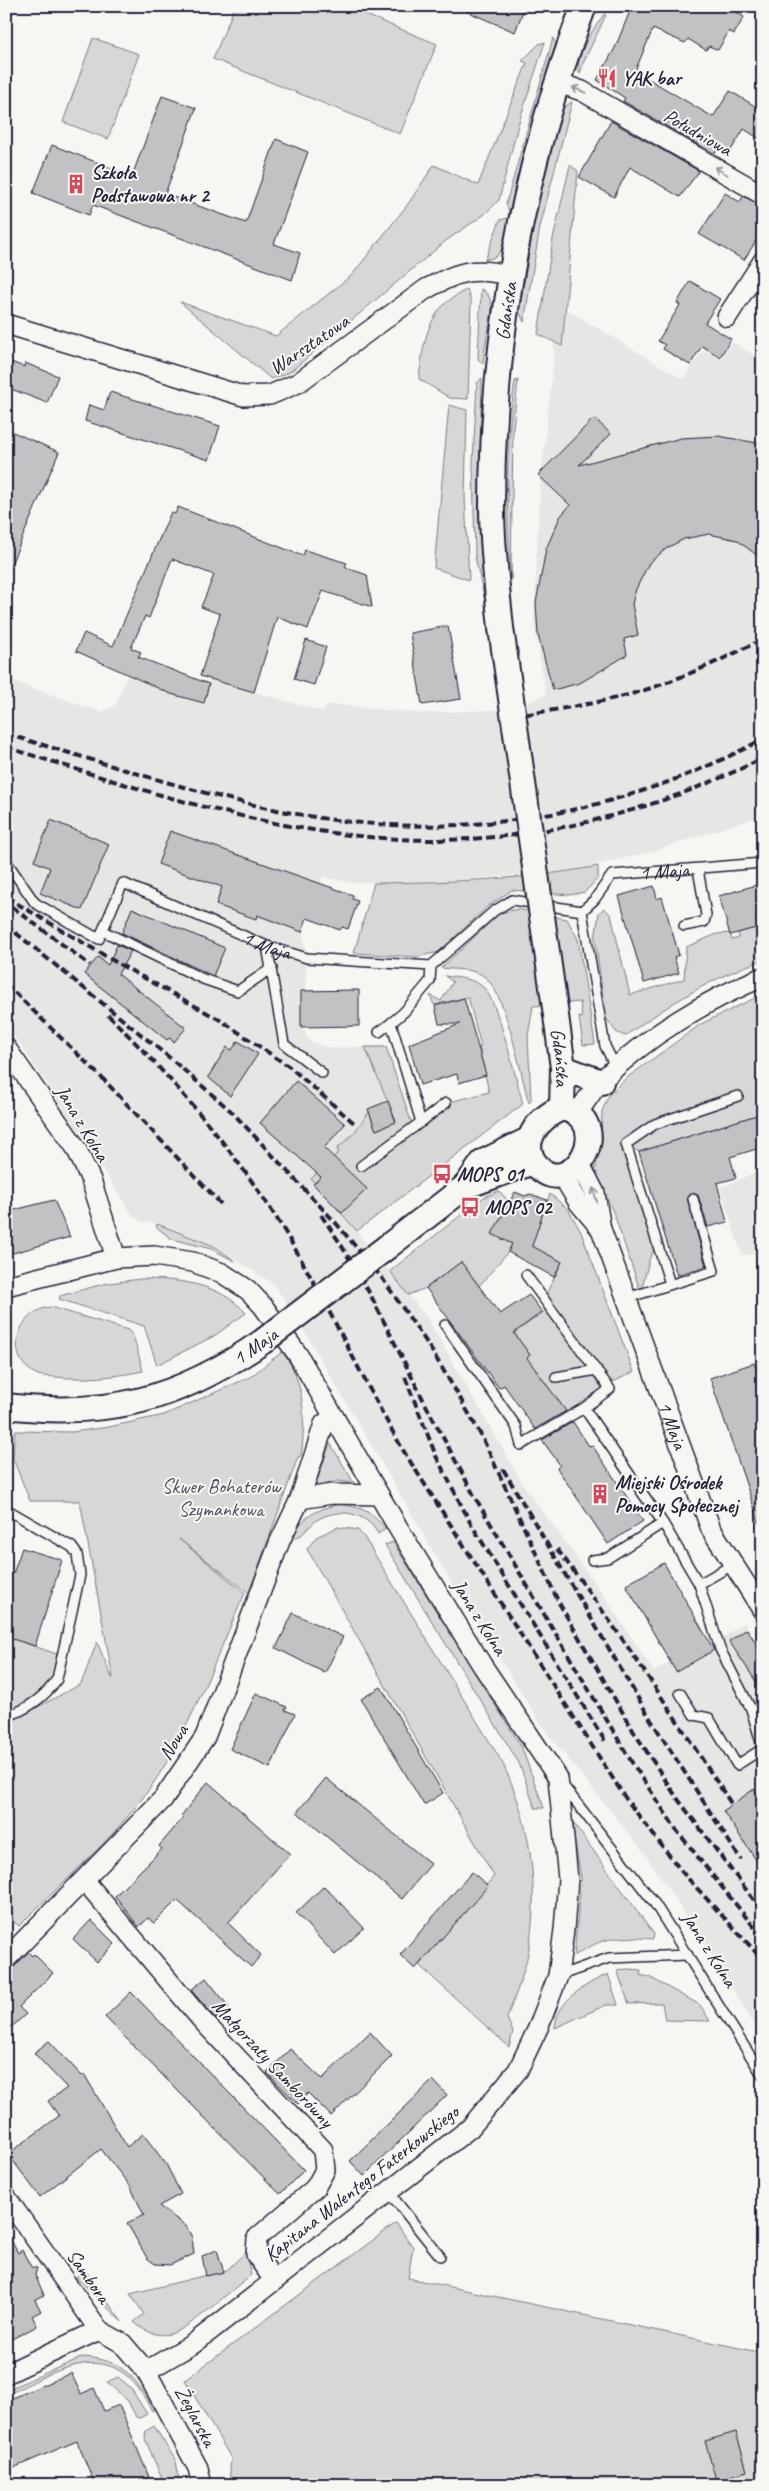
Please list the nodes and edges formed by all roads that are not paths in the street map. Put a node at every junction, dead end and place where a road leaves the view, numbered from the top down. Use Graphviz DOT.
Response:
graph roads {
  1 [pos="584,6"];
  2 [pos="556,82"];
  3 [pos="763,195"];
  4 [pos="763,262"];
  5 [pos="510,276"];
  6 [pos="727,317"];
  7 [pos="6,324"];
  8 [pos="6,861"];
  9 [pos="763,863"];
  10 [pos="698,868"];
  11 [pos="582,910"];
  12 [pos="684,926"];
  13 [pos="103,931"];
  14 [pos="267,946"];
  15 [pos="431,966"];
  16 [pos="272,968"];
  17 [pos="763,977"];
  18 [pos="391,1024"];
  19 [pos="379,1032"];
  20 [pos="6,1048"];
  21 [pos="563,1068"];
  22 [pos="322,1072"];
  23 [pos="608,1075"];
  24 [pos="738,1096"];
  25 [pos="446,1104"];
  26 [pos="569,1111"];
  27 [pos="420,1122"];
  28 [pos="530,1139"];
  29 [pos="533,1162"];
  30 [pos="361,1166"];
  31 [pos="571,1170"];
  32 [pos="466,1186"];
  33 [pos="693,1199"];
  34 [pos="116,1258"];
  35 [pos="526,1275"];
  36 [pos="670,1284"];
  37 [pos="6,1286"];
  38 [pos="627,1298"];
  39 [pos="445,1325"];
  40 [pos="597,1370"];
  41 [pos="556,1377"];
  42 [pos="584,1408"];
  43 [pos="7,1410"];
  44 [pos="334,1417"];
  45 [pos="379,1495"];
  46 [pos="300,1499"];
  47 [pos="6,1509"];
  48 [pos="663,1523"];
  49 [pos="592,1560"];
  50 [pos="734,1564"];
  51 [pos="699,1584"];
  52 [pos="763,1611"];
  53 [pos="680,1693"];
  54 [pos="6,1716"];
  55 [pos="763,1749"];
  56 [pos="558,1778"];
  57 [pos="85,1881"];
  58 [pos="688,1955"];
  59 [pos="6,1959"];
  60 [pos="558,1976"];
  61 [pos="763,2076"];
  62 [pos="388,2190"];
  63 [pos="6,2197"];
  64 [pos="440,2256"];
  65 [pos="274,2280"];
  66 [pos="99,2330"];
  67 [pos="146,2371"];
  68 [pos="6,2374"];
  69 [pos="202,2485"];
  1 -- 2 [label="street, Gdańska"];
  3 -- 2 [label="street, Południowa, one-way"];
  2 -- 5 [label="street, Gdańska"];
  4 -- 6 [label="street"];
  5 -- 7 [label="street, Warsztatowa"];
  5 -- 21 [label="street, Gdańska, bridge"];
  8 -- 13 [label="lane"];
  9 -- 10 [label="lane, 1 Maja"];
  10 -- 11 [label="lane, 1 Maja"];
  10 -- 12 [label="lane"];
  11 -- 15 [label="lane"];
  11 -- 23 [label="lane"];
  13 -- 14 [label="lane, 1 Maja"];
  13 -- 16 [label="lane"];
  14 -- 15 [label="lane, 1 Maja"];
  14 -- 16 [label="lane"];
  15 -- 18 [label="lane"];
  16 -- 22 [label="lane"];
  17 -- 23 [label="street"];
  18 -- 19 [label="lane"];
  18 -- 27 [label="lane"];
  20 -- 34 [label="street, Jana z Kolna"];
  21 -- 23 [label="street"];
  21 -- 26 [label="street, Gdańska"];
  23 -- 26 [label="street"];
  24 -- 36 [label="lane"];
  25 -- 27 [label="lane"];
  26 -- 28 [label="street"];
  26 -- 31 [label="street"];
  27 -- 30 [label="lane"];
  28 -- 29 [label="street"];
  28 -- 32 [label="street"];
  29 -- 31 [label="street"];
  29 -- 32 [label="street"];
  31 -- 38 [label="street, 1 Maja"];
  32 -- 43 [label="street, 1 Maja, bridge"];
  33 -- 36 [label="lane"];
  34 -- 37 [label="street, Jana z Kolna"];
  34 -- 44 [label="street, Jana z Kolna"];
  35 -- 40 [label="lane"];
  36 -- 38 [label="lane"];
  38 -- 50 [label="street, 1 Maja"];
  39 -- 42 [label="lane"];
  40 -- 41 [label="lane"];
  40 -- 42 [label="lane"];
  42 -- 48 [label="lane"];
  44 -- 45 [label="street, Jana z Kolna"];
  44 -- 46 [label="street, Nowa"];
  45 -- 46 [label="street"];
  45 -- 56 [label="street, Jana z Kolna"];
  46 -- 57 [label="street, Nowa"];
  47 -- 54 [label="lane"];
  48 -- 49 [label="lane"];
  48 -- 51 [label="lane"];
  50 -- 51 [label="lane"];
  50 -- 52 [label="street, 1 Maja"];
  51 -- 55 [label="lane"];
  53 -- 55 [label="lane"];
  56 -- 58 [label="lane, Jana z Kolna"];
  56 -- 60 [label="street, Kapitana Walentego Faterkowskiego"];
  57 -- 59 [label="street, Nowa"];
  57 -- 65 [label="street, Małgorzaty Samborówny"];
  58 -- 60 [label="lane"];
  58 -- 61 [label="lane, Jana z Kolna"];
  60 -- 62 [label="street, Kapitana Walentego Faterkowskiego"];
  62 -- 64 [label="lane"];
  62 -- 65 [label="street, Kapitana Walentego Faterkowskiego"];
  63 -- 66 [label="street, Sambora"];
  65 -- 67 [label="street, Kapitana Walentego Faterkowskiego"];
  66 -- 67 [label="street, Sambora"];
  66 -- 68 [label="street"];
  67 -- 69 [label="street, Żeglarska"];
}
